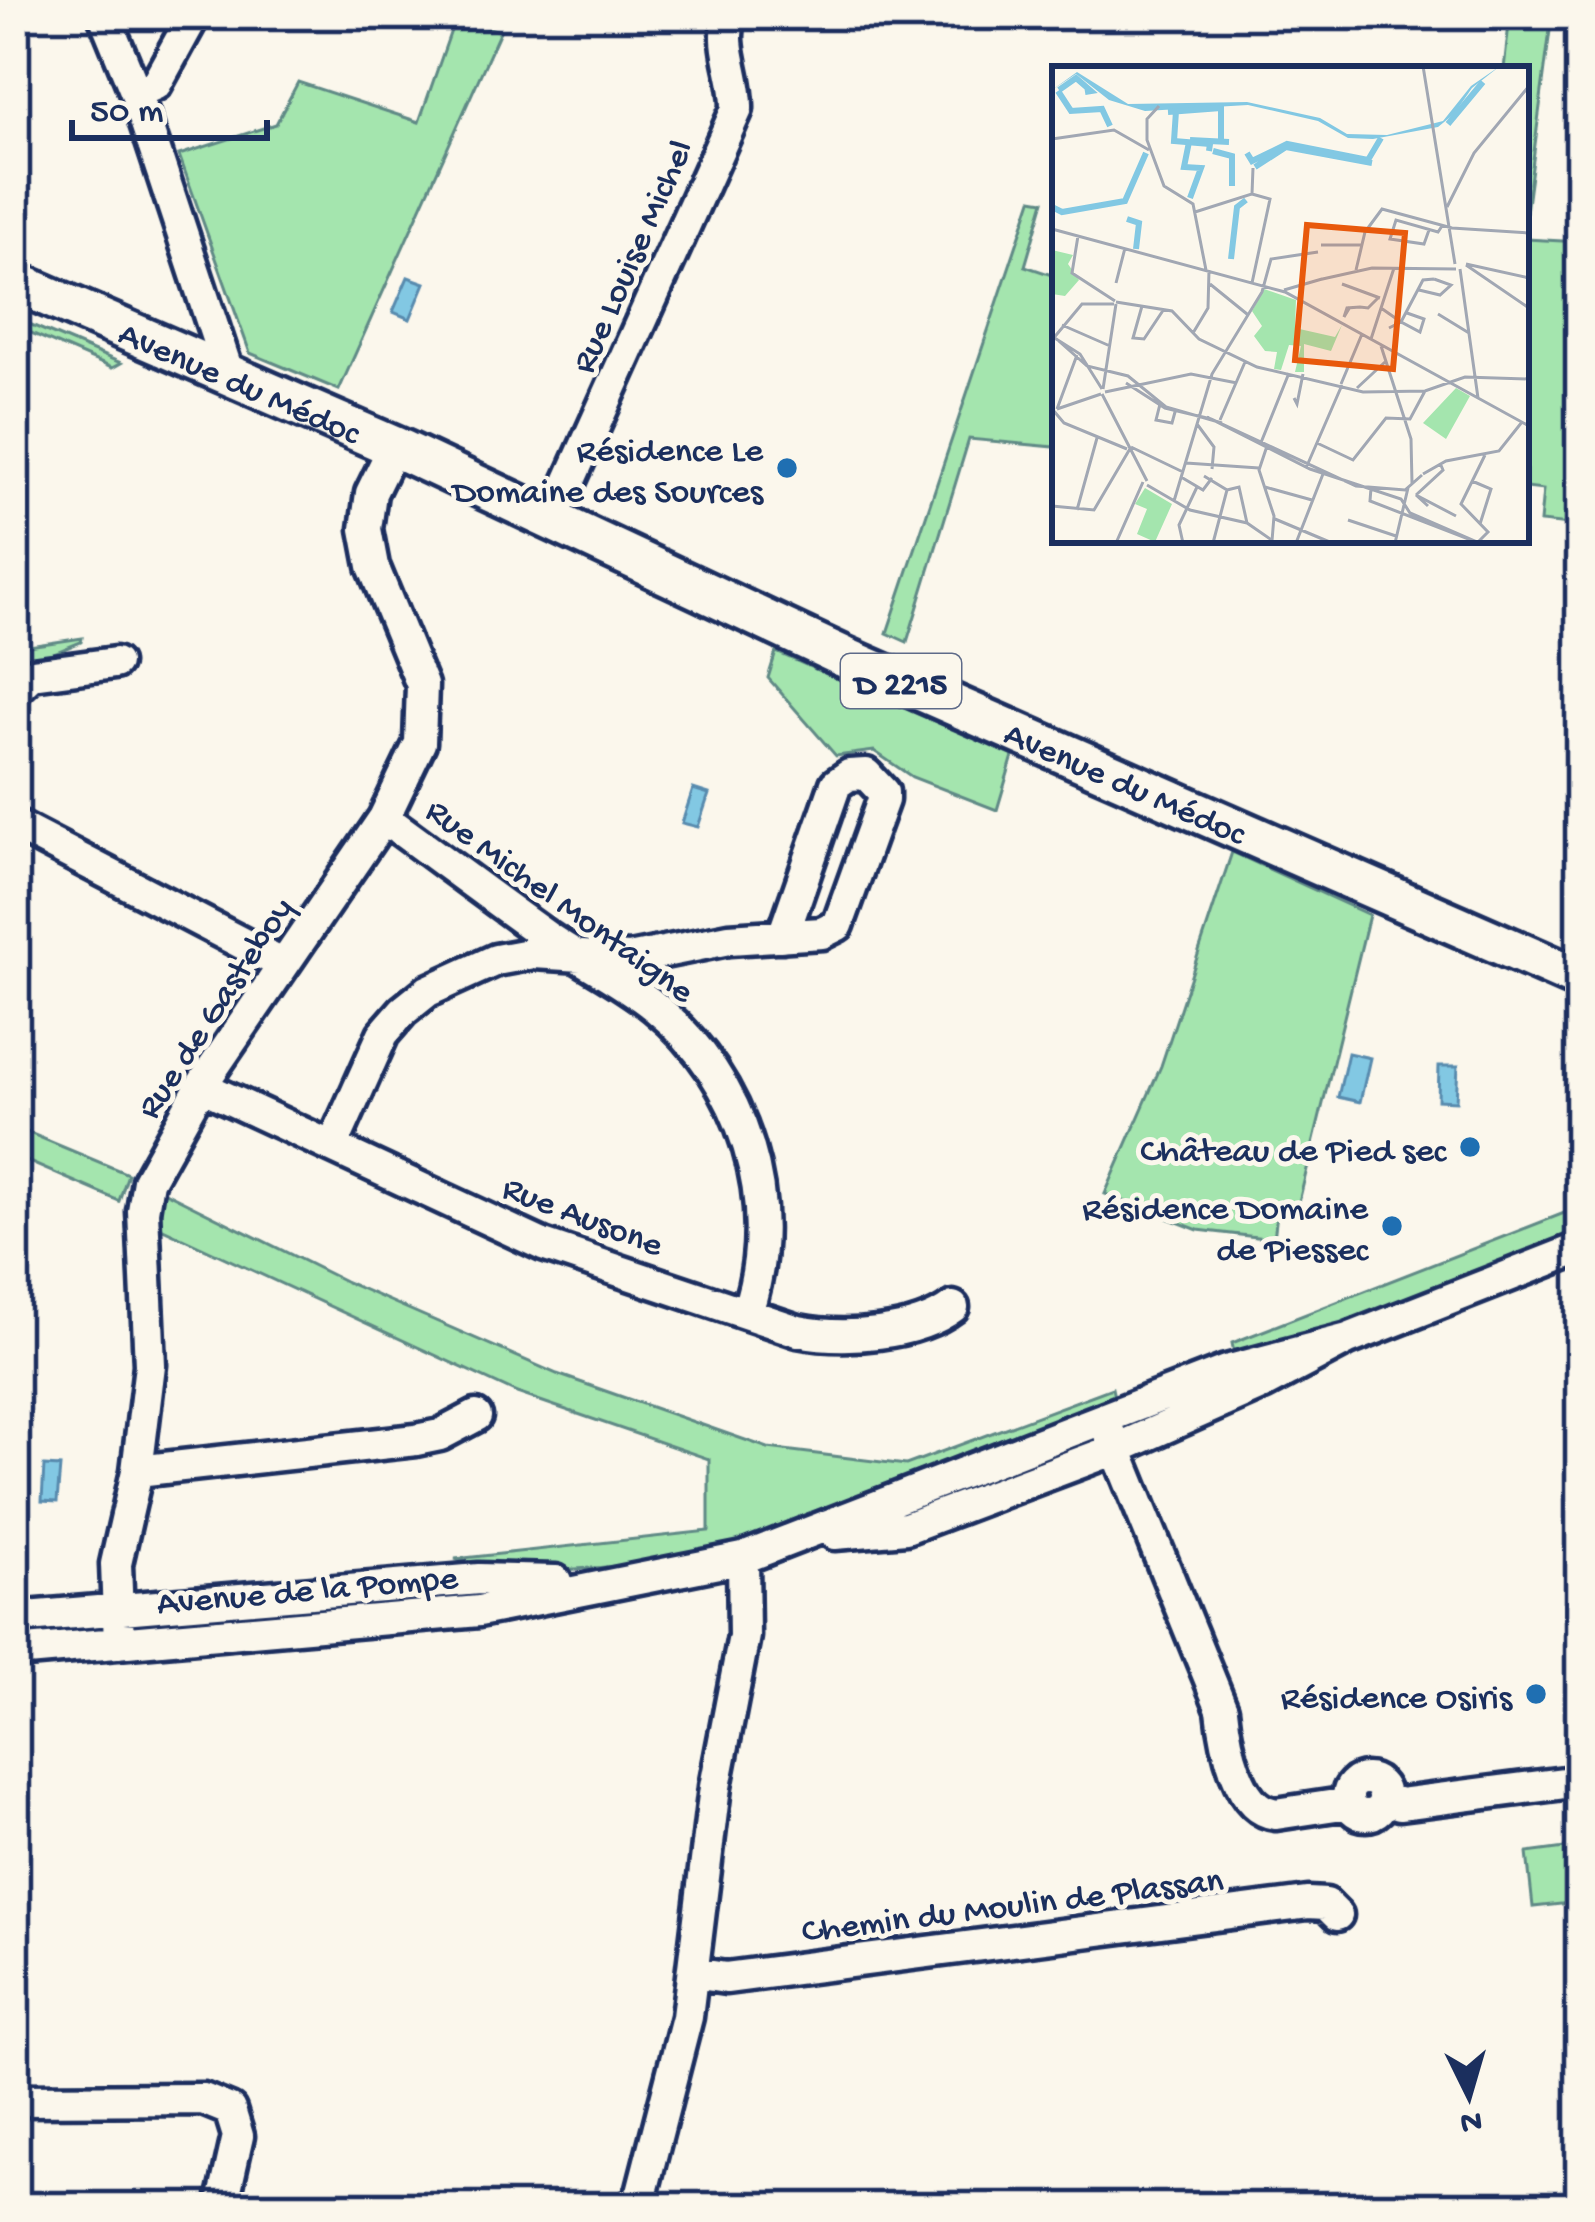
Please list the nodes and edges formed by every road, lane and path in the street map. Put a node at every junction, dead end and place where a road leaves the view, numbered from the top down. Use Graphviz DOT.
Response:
graph roads {
  1 [pos="104,15"];
  2 [pos="194,15"];
  3 [pos="730,15"];
  4 [pos="136,93"];
  5 [pos="15,282"];
  6 [pos="228,372"];
  7 [pos="394,446"];
  8 [pos="552,520"];
  9 [pos="115,663"];
  10 [pos="15,689"];
  11 [pos="384,818"];
  12 [pos="15,825"];
  13 [pos="784,936"];
  14 [pos="582,958"];
  15 [pos="282,964"];
  16 [pos="1580,979"];
  17 [pos="201,1087"];
  18 [pos="333,1145"];
  19 [pos="1580,1247"];
  20 [pos="953,1306"];
  21 [pos="747,1312"];
  22 [pos="1348,1339"];
  23 [pos="476,1416"];
  24 [pos="1104,1418"];
  25 [pos="1116,1449"];
  26 [pos="137,1471"];
  27 [pos="805,1537"];
  28 [pos="743,1558"];
  29 [pos="604,1582"];
  30 [pos="116,1608"];
  31 [pos="15,1618"];
  32 [pos="118,1643"];
  33 [pos="15,1652"];
  34 [pos="1580,1781"];
  35 [pos="1337,1915"];
  36 [pos="693,1973"];
  37 [pos="15,2100"];
  38 [pos="222,2207"];
  39 [pos="633,2207"];
  1 -- 4 [label="street"];
  2 -- 4 [label="street"];
  3 -- 8 [label="street, Rue Louise Michel"];
  4 -- 6 [label="street"];
  5 -- 6 [label="main road, Avenue du Médoc / D 2215"];
  6 -- 7 [label="main road, Avenue du Médoc / D 2215"];
  7 -- 8 [label="main road, Avenue du Médoc / D 2215"];
  7 -- 11 [label="street, Rue de Gasteboy"];
  8 -- 16 [label="main road, Avenue du Médoc / D 2215"];
  9 -- 10 [label="street"];
  11 -- 14 [label="street, Rue Michel Montaigne"];
  11 -- 15 [label="street, Rue de Gasteboy"];
  12 -- 15 [label="street"];
  13 -- 13 [label="street"];
  13 -- 14 [label="street"];
  14 -- 18 [label="street"];
  14 -- 21 [label="street, Rue Michel Montaigne"];
  15 -- 17 [label="street, Rue de Gasteboy"];
  17 -- 18 [label="street, Rue Ausone"];
  17 -- 26 [label="street, Rue de Gasteboy"];
  18 -- 21 [label="street, Rue Ausone"];
  19 -- 22 [label="street, Avenue de la Pompe"];
  20 -- 21 [label="street, Rue Ausone"];
  22 -- 24 [label="street, Avenue de la Pompe"];
  22 -- 25 [label="street, Avenue de la Pompe"];
  23 -- 26 [label="street"];
  24 -- 25 [label="street"];
  24 -- 27 [label="street, Avenue de la Pompe"];
  25 -- 27 [label="street, Avenue de la Pompe"];
  25 -- 34 [label="street"];
  26 -- 30 [label="street, Rue de Gasteboy"];
  27 -- 28 [label="street, Avenue de la Pompe"];
  28 -- 29 [label="street, Avenue de la Pompe"];
  28 -- 36 [label="street"];
  29 -- 30 [label="street, Avenue de la Pompe"];
  29 -- 32 [label="street, Avenue de la Pompe"];
  30 -- 31 [label="street, Avenue de la Pompe"];
  30 -- 32 [label="street, Rue de Gasteboy"];
  32 -- 33 [label="street, Avenue de la Pompe"];
  35 -- 36 [label="street, Chemin du Moulin de Plassan"];
  36 -- 39 [label="street"];
  37 -- 38 [label="street"];
}
